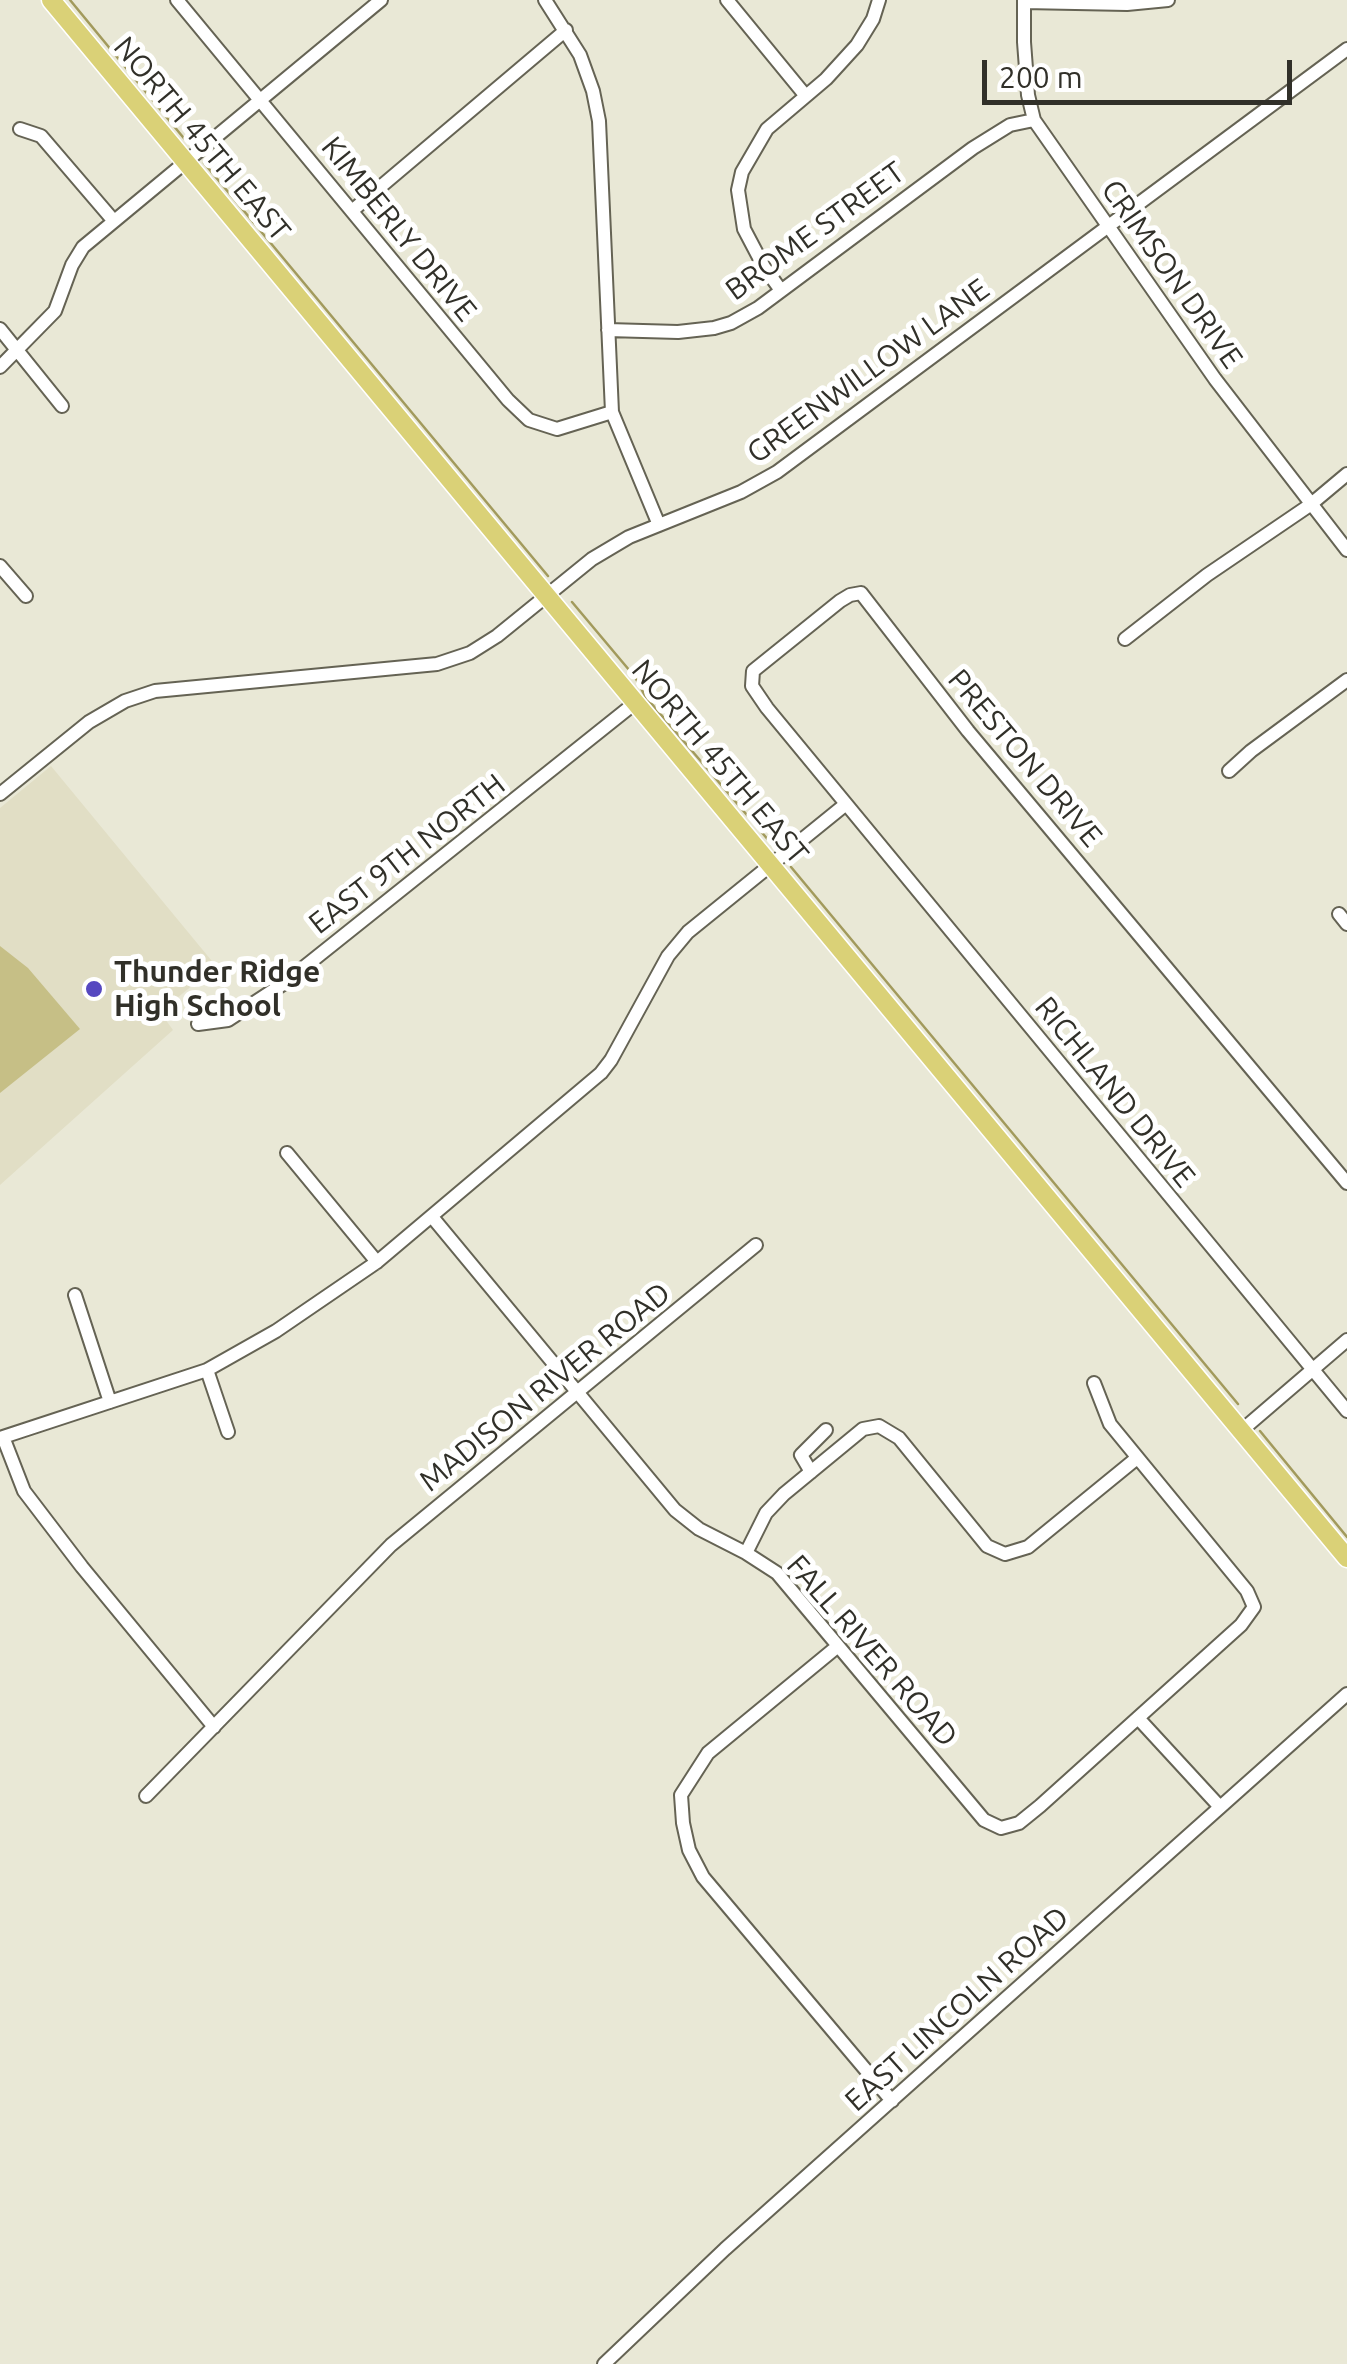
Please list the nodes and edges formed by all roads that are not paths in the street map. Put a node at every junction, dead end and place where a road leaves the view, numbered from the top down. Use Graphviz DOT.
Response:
graph roads {
  1 [pos="51,0"];
  2 [pos="176,0"];
  3 [pos="381,0"];
  4 [pos="545,0"];
  5 [pos="727,0"];
  6 [pos="879,0"];
  7 [pos="1168,0"];
  8 [pos="1024,1"];
  9 [pos="365,5"];
  10 [pos="566,30"];
  11 [pos="1347,49"];
  12 [pos="805,94"];
  13 [pos="260,101"];
  14 [pos="1034,120"];
  15 [pos="20,129"];
  16 [pos="186,162"];
  17 [pos="352,210"];
  18 [pos="114,220"];
  19 [pos="1107,226"];
  20 [pos="780,289"];
  21 [pos="0,330"];
  22 [pos="608,330"];
  23 [pos="19,351"];
  24 [pos="0,367"];
  25 [pos="62,406"];
  26 [pos="612,412"];
  27 [pos="1347,474"];
  28 [pos="1310,505"];
  29 [pos="660,525"];
  30 [pos="1347,550"];
  31 [pos="0,566"];
  32 [pos="547,595"];
  33 [pos="26,596"];
  34 [pos="1124,639"];
  35 [pos="1347,680"];
  36 [pos="636,703"];
  37 [pos="1230,771"];
  38 [pos="0,794"];
  39 [pos="846,804"];
  40 [pos="771,866"];
  41 [pos="198,1024"];
  42 [pos="287,1153"];
  43 [pos="1347,1183"];
  44 [pos="433,1218"];
  45 [pos="756,1245"];
  46 [pos="377,1262"];
  47 [pos="76,1295"];
  48 [pos="1347,1340"];
  49 [pos="1312,1369"];
  50 [pos="207,1370"];
  51 [pos="1094,1383"];
  52 [pos="578,1392"];
  53 [pos="110,1402"];
  54 [pos="1347,1410"];
  55 [pos="826,1430"];
  56 [pos="1240,1431"];
  57 [pos="228,1432"];
  58 [pos="2,1438"];
  59 [pos="1137,1458"];
  60 [pos="811,1472"];
  61 [pos="746,1553"];
  62 [pos="1347,1558"];
  63 [pos="838,1646"];
  64 [pos="1347,1694"];
  65 [pos="1138,1718"];
  66 [pos="214,1727"];
  67 [pos="146,1796"];
  68 [pos="1220,1807"];
  69 [pos="892,2100"];
  70 [pos="604,2364"];
  1 -- 16 [label="main road, NORTH 45TH EAST"];
  2 -- 13 [label="street, KIMBERLY DRIVE"];
  3 -- 9 [label="street"];
  4 -- 10 [label="street"];
  5 -- 12 [label="street"];
  6 -- 12 [label="street"];
  7 -- 8 [label="street"];
  8 -- 14 [label="street, CRIMSON DRIVE"];
  9 -- 13 [label="street"];
  10 -- 17 [label="street"];
  10 -- 22 [label="street"];
  11 -- 19 [label="street, GREENWILLOW LANE"];
  12 -- 20 [label="street"];
  13 -- 16 [label="street"];
  13 -- 17 [label="street, KIMBERLY DRIVE"];
  14 -- 19 [label="street, CRIMSON DRIVE"];
  14 -- 20 [label="street, BROME STREET"];
  15 -- 18 [label="street"];
  16 -- 18 [label="street"];
  16 -- 32 [label="main road, NORTH 45TH EAST"];
  17 -- 26 [label="street, KIMBERLY DRIVE"];
  18 -- 23 [label="street"];
  19 -- 28 [label="street, CRIMSON DRIVE"];
  19 -- 29 [label="street, GREENWILLOW LANE"];
  20 -- 22 [label="street, BROME STREET"];
  21 -- 23 [label="street"];
  22 -- 26 [label="street"];
  23 -- 24 [label="street"];
  23 -- 25 [label="street"];
  26 -- 29 [label="street"];
  27 -- 28 [label="street"];
  28 -- 30 [label="street, CRIMSON DRIVE"];
  28 -- 34 [label="street"];
  29 -- 32 [label="street, GREENWILLOW LANE"];
  31 -- 33 [label="street"];
  32 -- 36 [label="main road, NORTH 45TH EAST"];
  32 -- 38 [label="street, GREENWILLOW LANE"];
  35 -- 37 [label="street"];
  36 -- 40 [label="main road, NORTH 45TH EAST"];
  36 -- 41 [label="street, EAST 9TH NORTH"];
  39 -- 40 [label="street"];
  39 -- 43 [label="street, PRESTON DRIVE"];
  39 -- 49 [label="street, RICHLAND DRIVE"];
  40 -- 44 [label="street"];
  40 -- 56 [label="main road, NORTH 45TH EAST"];
  42 -- 46 [label="street"];
  44 -- 46 [label="street"];
  44 -- 52 [label="street, FALL RIVER ROAD"];
  45 -- 52 [label="street, MADISON RIVER ROAD"];
  46 -- 50 [label="street"];
  47 -- 53 [label="street"];
  48 -- 49 [label="street"];
  49 -- 54 [label="street, RICHLAND DRIVE"];
  49 -- 56 [label="street"];
  50 -- 53 [label="street"];
  50 -- 57 [label="street"];
  51 -- 59 [label="street"];
  52 -- 61 [label="street, FALL RIVER ROAD"];
  52 -- 66 [label="street, MADISON RIVER ROAD"];
  53 -- 58 [label="street"];
  55 -- 60 [label="street"];
  56 -- 62 [label="main road, NORTH 45TH EAST"];
  58 -- 66 [label="street"];
  59 -- 60 [label="street"];
  59 -- 65 [label="street, FALL RIVER ROAD"];
  60 -- 61 [label="street"];
  61 -- 63 [label="street, FALL RIVER ROAD"];
  63 -- 65 [label="street, FALL RIVER ROAD"];
  63 -- 69 [label="street"];
  64 -- 68 [label="street, EAST LINCOLN ROAD"];
  65 -- 68 [label="street"];
  66 -- 67 [label="street, MADISON RIVER ROAD"];
  68 -- 69 [label="street, EAST LINCOLN ROAD"];
  69 -- 70 [label="street, EAST LINCOLN ROAD"];
}
